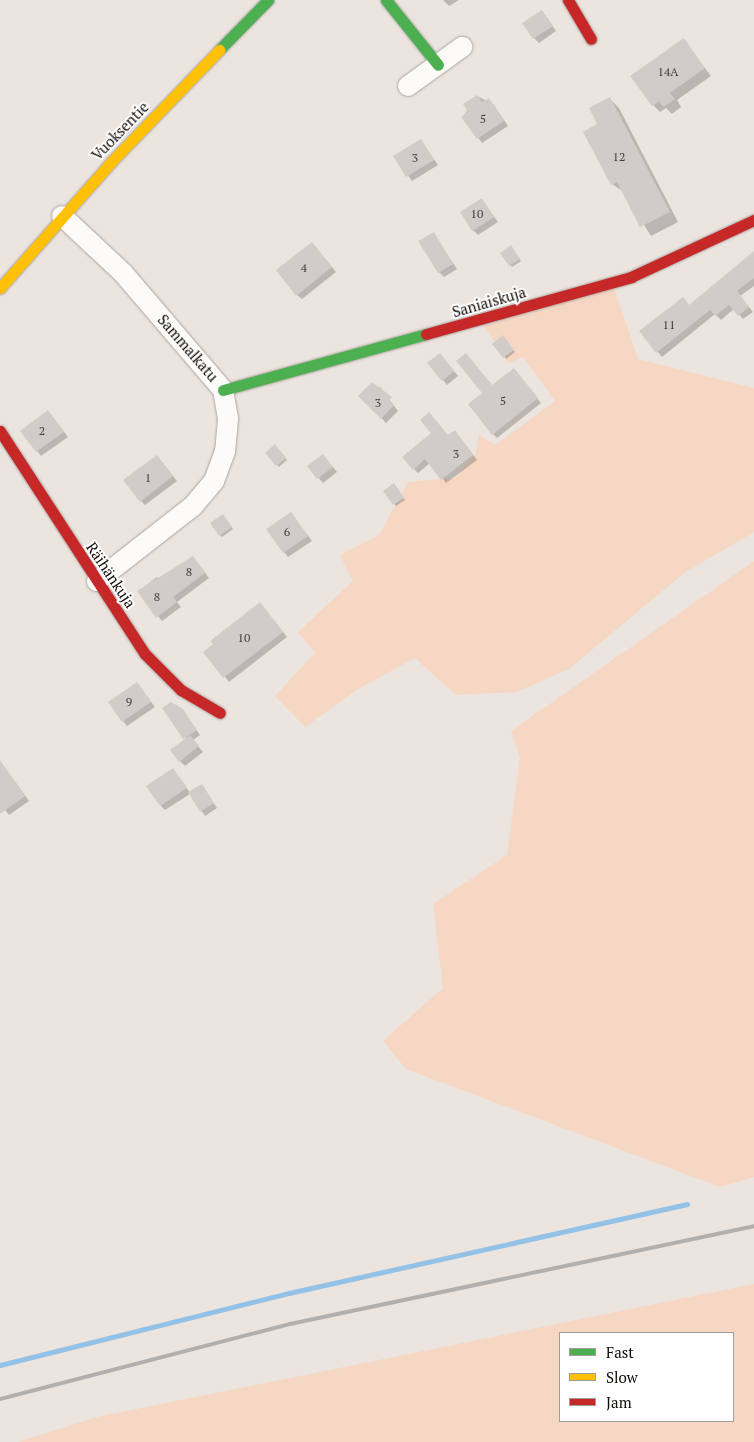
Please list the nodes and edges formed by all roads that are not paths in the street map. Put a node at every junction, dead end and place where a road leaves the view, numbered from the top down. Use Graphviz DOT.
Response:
graph roads {
  1 [pos="268,0"];
  2 [pos="386,0"];
  3 [pos="568,0"];
  4 [pos="591,39"];
  5 [pos="462,47"];
  6 [pos="438,64"];
  7 [pos="408,86"];
  8 [pos="62,216"];
  9 [pos="754,220"];
  10 [pos="0,288"];
  11 [pos="223,390"];
  12 [pos="0,431"];
  13 [pos="97,581"];
  14 [pos="220,713"];
  1 -- 8 [label="street, Vuoksentie"];
  2 -- 6 [label="street"];
  3 -- 4 [label="street"];
  5 -- 6 [label="street"];
  6 -- 7 [label="street"];
  8 -- 10 [label="street, Vuoksentie"];
  8 -- 11 [label="street, Sammalkatu"];
  9 -- 11 [label="street, Saniaiskuja"];
  11 -- 13 [label="street, Sammalkatu"];
  12 -- 13 [label="street, Räihänkuja"];
  13 -- 14 [label="street, Räihänkuja"];
}
